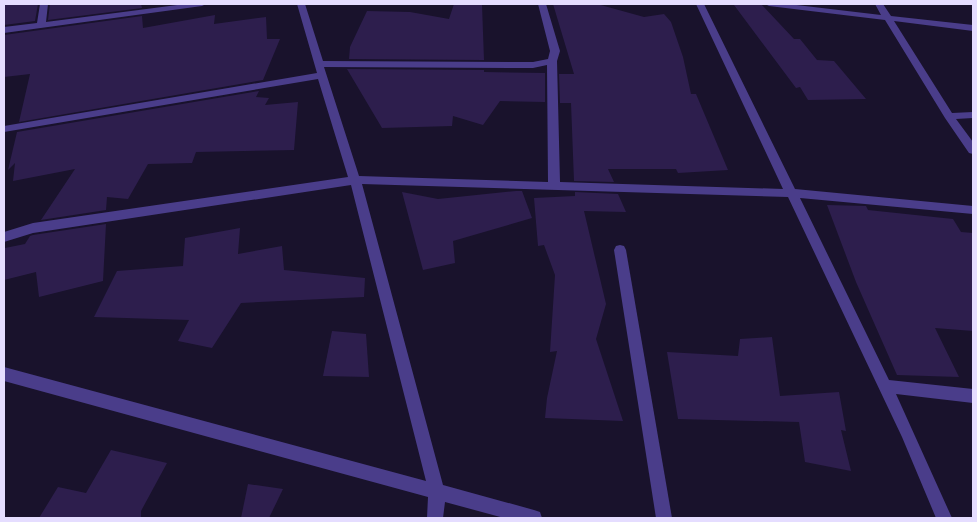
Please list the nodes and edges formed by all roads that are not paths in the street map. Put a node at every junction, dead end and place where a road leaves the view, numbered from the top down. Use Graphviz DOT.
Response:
graph roads {
  1 [pos="44,4"];
  2 [pos="202,4"];
  3 [pos="301,4"];
  4 [pos="542,4"];
  5 [pos="700,4"];
  6 [pos="769,4"];
  7 [pos="879,4"];
  8 [pos="887,19"];
  9 [pos="41,25"];
  10 [pos="973,28"];
  11 [pos="4,30"];
  12 [pos="552,62"];
  13 [pos="320,69"];
  14 [pos="973,115"];
  15 [pos="949,116"];
  16 [pos="4,129"];
  17 [pos="973,150"];
  18 [pos="356,180"];
  19 [pos="554,186"];
  20 [pos="792,193"];
  21 [pos="973,210"];
  22 [pos="4,237"];
  23 [pos="620,250"];
  24 [pos="4,374"];
  25 [pos="885,386"];
  26 [pos="973,396"];
  27 [pos="437,493"];
  28 [pos="435,518"];
  29 [pos="534,518"];
  30 [pos="664,518"];
  31 [pos="944,518"];
  1 -- 9 [label="street"];
  2 -- 9 [label="street"];
  3 -- 13 [label="street"];
  4 -- 12 [label="street"];
  5 -- 20 [label="street"];
  6 -- 8 [label="street"];
  7 -- 8 [label="street"];
  8 -- 10 [label="street"];
  8 -- 15 [label="street"];
  9 -- 11 [label="street"];
  12 -- 13 [label="street"];
  12 -- 19 [label="street"];
  13 -- 16 [label="street"];
  13 -- 18 [label="street"];
  14 -- 15 [label="street"];
  15 -- 17 [label="street"];
  18 -- 19 [label="street"];
  18 -- 22 [label="street"];
  18 -- 27 [label="street"];
  19 -- 20 [label="street"];
  20 -- 21 [label="street"];
  20 -- 25 [label="street"];
  23 -- 30 [label="street"];
  24 -- 27 [label="street"];
  25 -- 26 [label="street"];
  25 -- 31 [label="street"];
  27 -- 28 [label="street"];
  27 -- 29 [label="street"];
}
